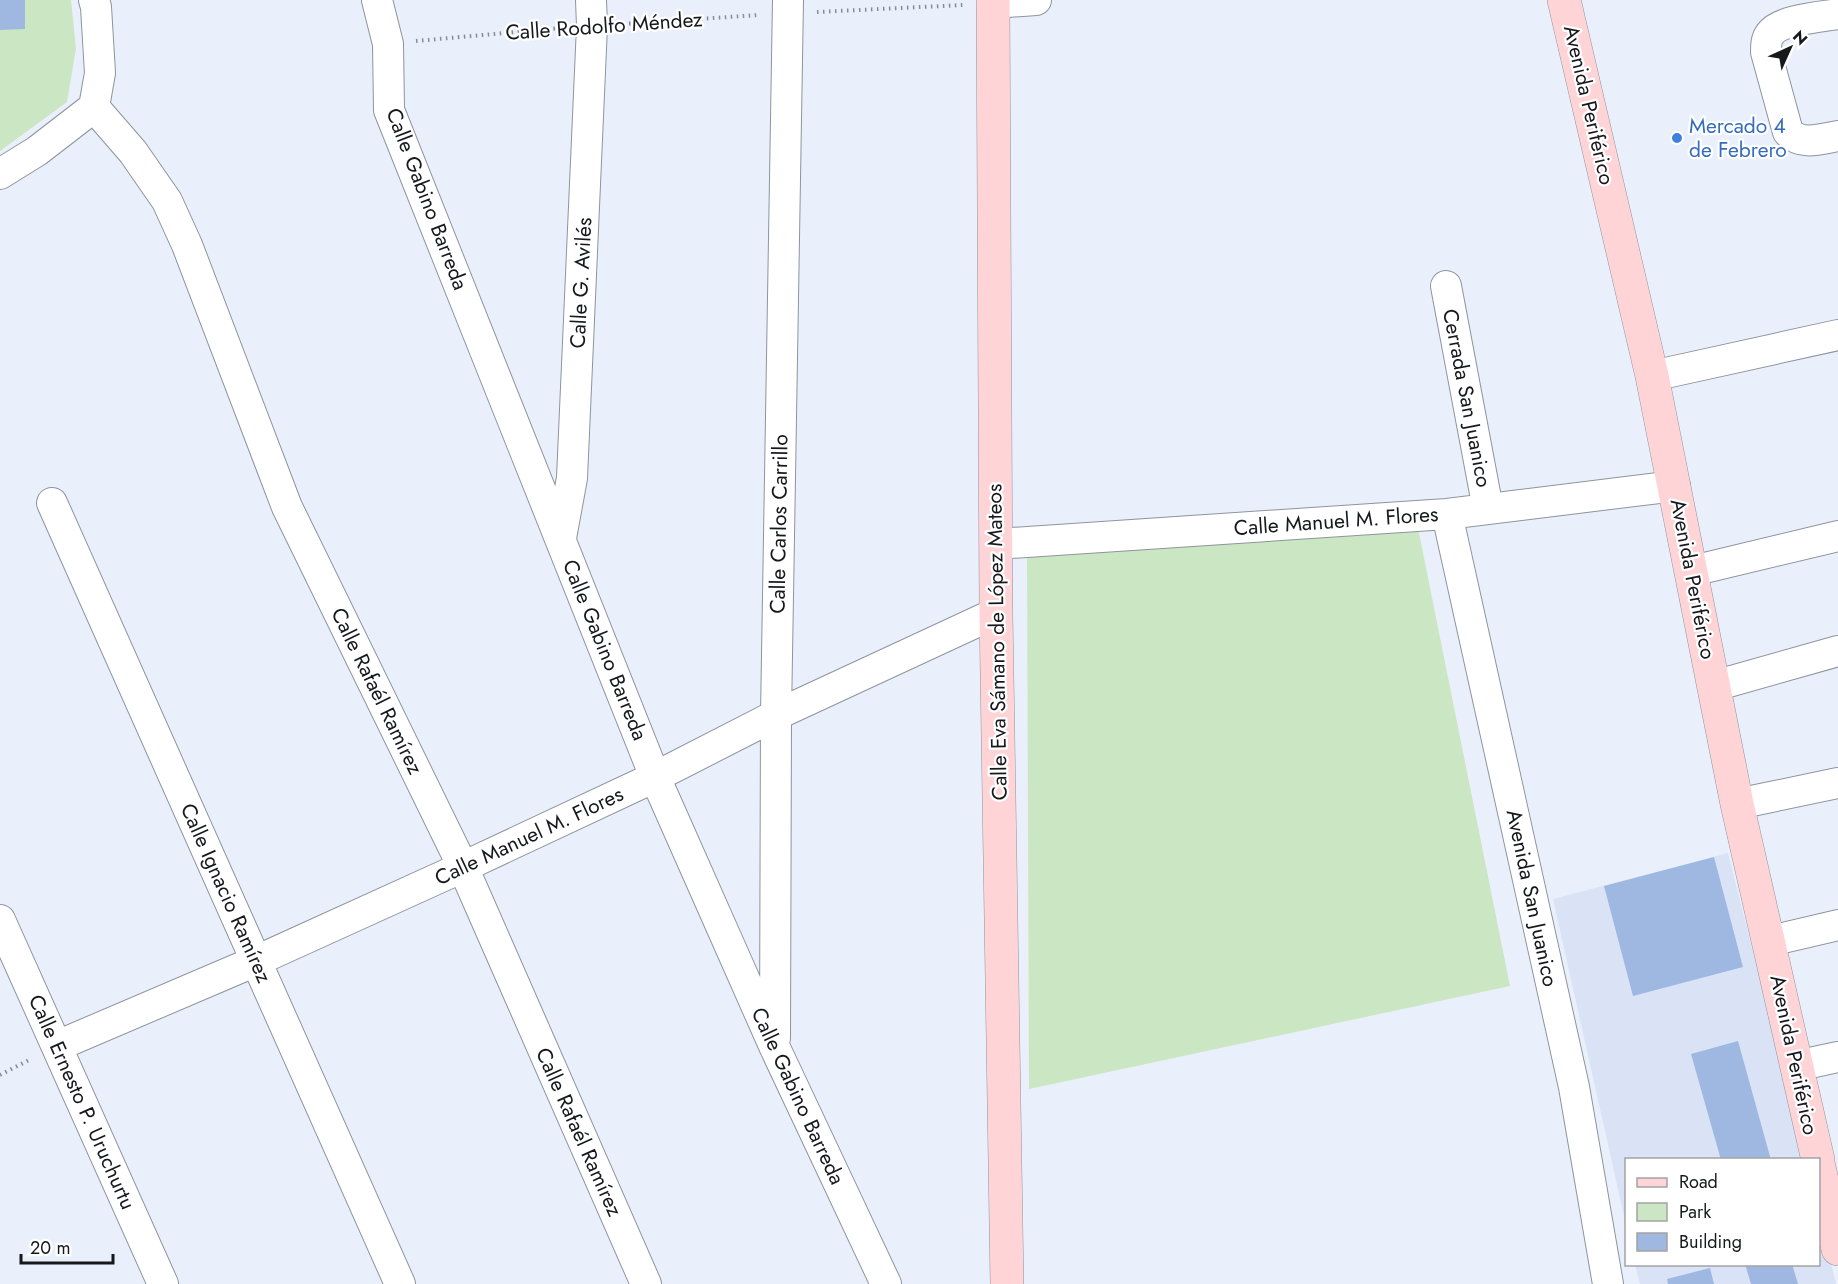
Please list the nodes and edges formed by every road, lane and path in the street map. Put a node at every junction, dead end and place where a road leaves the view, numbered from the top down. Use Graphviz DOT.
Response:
graph roads {
  1 [pos="94,0"];
  2 [pos="376,0"];
  3 [pos="1036,0"];
  4 [pos="1564,0"];
  5 [pos="993,2"];
  6 [pos="789,7"];
  7 [pos="592,13"];
  8 [pos="1838,14"];
  9 [pos="388,44"];
  10 [pos="94,107"];
  11 [pos="1838,136"];
  12 [pos="0,174"];
  13 [pos="1446,286"];
  14 [pos="1838,335"];
  15 [pos="1652,376"];
  16 [pos="1675,486"];
  17 [pos="52,502"];
  18 [pos="1488,509"];
  19 [pos="1447,514"];
  20 [pos="1838,536"];
  21 [pos="561,539"];
  22 [pos="996,544"];
  23 [pos="1692,571"];
  24 [pos="996,613"];
  25 [pos="1838,651"];
  26 [pos="1714,686"];
  27 [pos="776,715"];
  28 [pos="655,777"];
  29 [pos="1838,783"];
  30 [pos="1737,804"];
  31 [pos="463,867"];
  32 [pos="0,920"];
  33 [pos="1838,925"];
  34 [pos="1770,940"];
  35 [pos="256,961"];
  36 [pos="57,1046"];
  37 [pos="775,1048"];
  38 [pos="1838,1057"];
  39 [pos="1796,1066"];
  40 [pos="1817,1158"];
  41 [pos="1820,1171"];
  42 [pos="1838,1249"];
  43 [pos="163,1284"];
  44 [pos="400,1284"];
  45 [pos="646,1284"];
  46 [pos="886,1284"];
  47 [pos="1007,1284"];
  48 [pos="1608,1284"];
  1 -- 10 [label="street"];
  2 -- 9 [label="street, Calle Gabino Barreda"];
  3 -- 5 [label="street"];
  4 -- 15 [label="street, Avenida Periférico"];
  5 -- 6 [label="path, Calle Rodolfo Méndez"];
  5 -- 22 [label="street, Calle Eva Sámano de López Mateos"];
  6 -- 7 [label="path, Calle Rodolfo Méndez"];
  6 -- 27 [label="street, Calle Carlos Carrillo"];
  7 -- 9 [label="path, Calle Rodolfo Méndez"];
  7 -- 21 [label="street, Calle G. Avilés"];
  8 -- 11 [label="street"];
  9 -- 21 [label="street, Calle Gabino Barreda"];
  10 -- 12 [label="street"];
  10 -- 31 [label="street, Calle Rafaél Ramírez"];
  13 -- 18 [label="street, Cerrada San Juanico"];
  14 -- 15 [label="street"];
  15 -- 16 [label="street, Avenida Periférico"];
  16 -- 18 [label="street, Calle Manuel M. Flores"];
  16 -- 23 [label="street, Avenida Periférico"];
  17 -- 35 [label="street, Calle Ignacio Ramírez"];
  18 -- 19 [label="street, Calle Manuel M. Flores"];
  19 -- 22 [label="street, Calle Manuel M. Flores"];
  19 -- 48 [label="street, Avenida San Juanico"];
  20 -- 23 [label="street"];
  21 -- 28 [label="street, Calle Gabino Barreda"];
  22 -- 24 [label="street, Calle Eva Sámano de López Mateos"];
  23 -- 26 [label="street, Avenida Periférico"];
  24 -- 27 [label="street, Calle Manuel M. Flores"];
  24 -- 47 [label="street, Calle Eva Sámano de López Mateos"];
  25 -- 26 [label="street"];
  26 -- 30 [label="street, Avenida Periférico"];
  27 -- 28 [label="street, Calle Manuel M. Flores"];
  27 -- 37 [label="street, Calle Carlos Carrillo"];
  28 -- 31 [label="street, Calle Manuel M. Flores"];
  28 -- 37 [label="street, Calle Gabino Barreda"];
  29 -- 30 [label="street"];
  30 -- 34 [label="street, Avenida Periférico"];
  31 -- 35 [label="street, Calle Manuel M. Flores"];
  31 -- 45 [label="street, Calle Rafaél Ramírez"];
  32 -- 36 [label="street, Calle Ernesto P. Uruchurtu"];
  33 -- 34 [label="street"];
  34 -- 39 [label="street, Avenida Periférico"];
  35 -- 36 [label="street, Calle Manuel M. Flores"];
  35 -- 44 [label="street, Calle Ignacio Ramírez"];
  36 -- 43 [label="street, Calle Ernesto P. Uruchurtu"];
  37 -- 46 [label="street, Calle Gabino Barreda"];
  38 -- 39 [label="street"];
  39 -- 40 [label="street, Avenida Periférico"];
  41 -- 42 [label="street, Avenida Periférico"];
}
